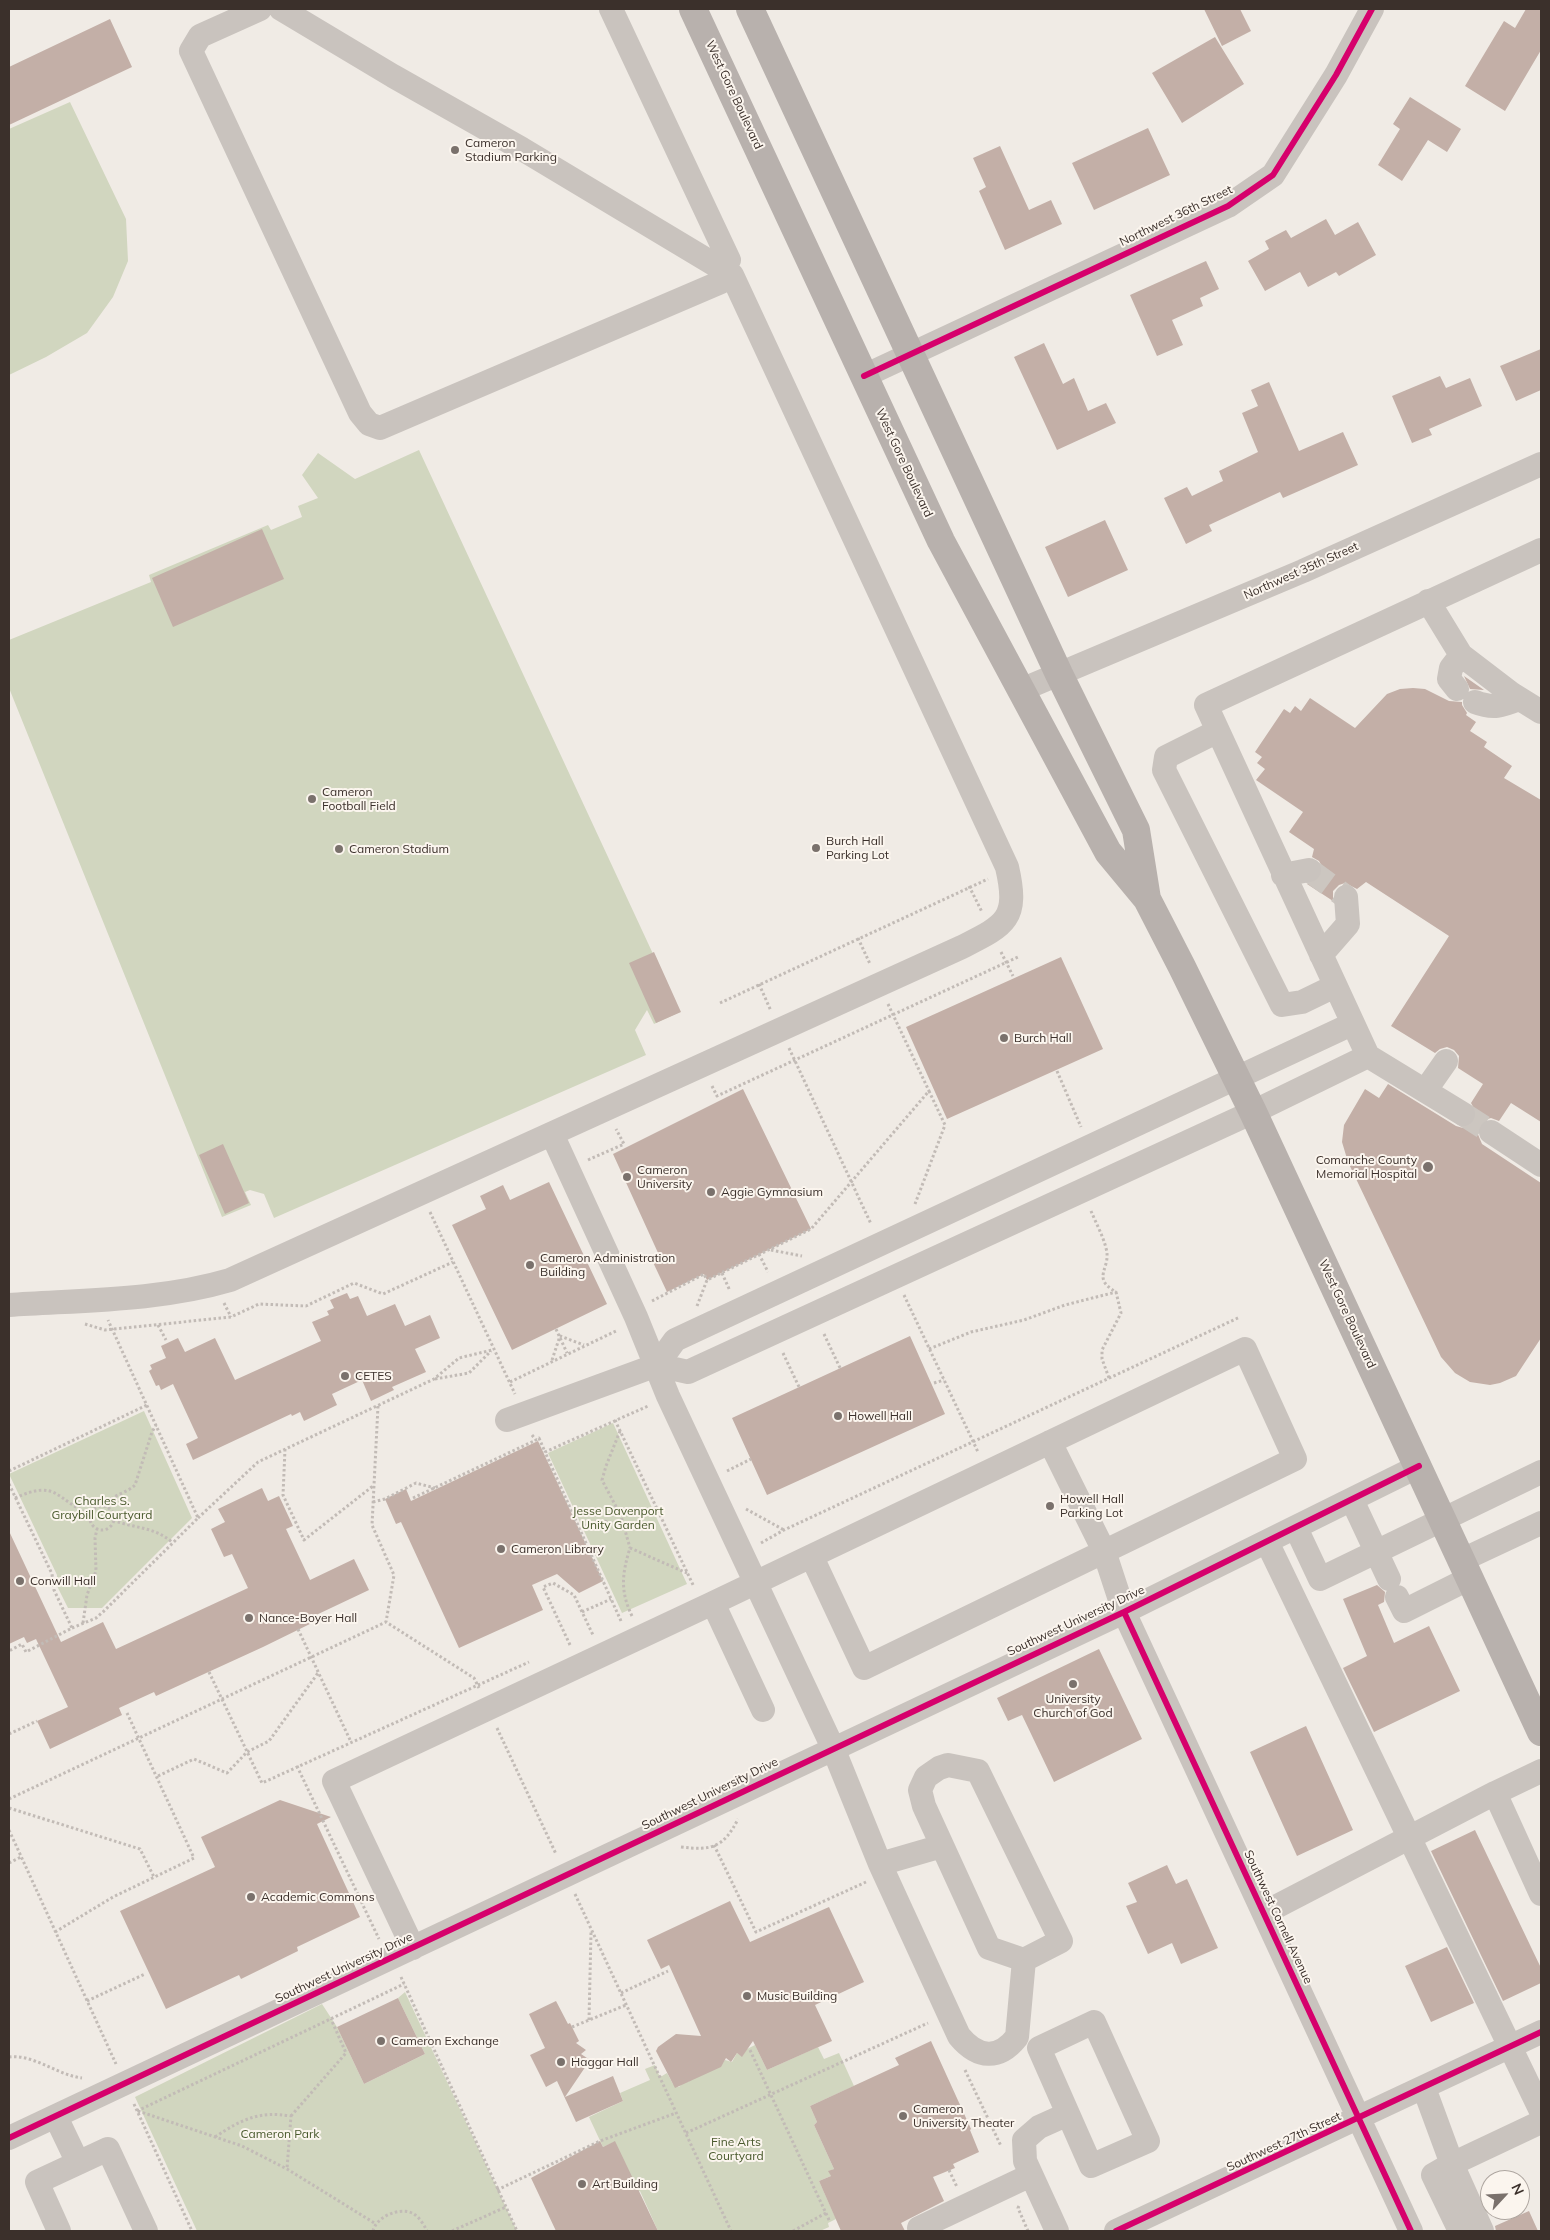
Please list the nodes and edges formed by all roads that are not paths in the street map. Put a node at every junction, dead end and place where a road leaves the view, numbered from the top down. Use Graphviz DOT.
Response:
graph roads {
  1 [pos="260,9"];
  2 [pos="281,9"];
  3 [pos="611,9"];
  4 [pos="693,9"];
  5 [pos="750,9"];
  6 [pos="1372,9"];
  7 [pos="725,270"];
  8 [pos="911,354"];
  9 [pos="864,376"];
  10 [pos="1541,464"];
  11 [pos="1541,550"];
  12 [pos="1428,601"];
  13 [pos="1461,655"];
  14 [pos="1059,674"];
  15 [pos="1022,690"];
  16 [pos="1520,699"];
  17 [pos="1541,712"];
  18 [pos="1218,731"];
  19 [pos="1309,870"];
  20 [pos="1284,875"];
  21 [pos="1346,897"];
  22 [pos="1147,899"];
  23 [pos="1321,955"];
  24 [pos="1335,986"];
  25 [pos="1352,1024"];
  26 [pos="1368,1056"];
  27 [pos="1446,1061"];
  28 [pos="1237,1079"];
  29 [pos="1425,1091"];
  30 [pos="1253,1112"];
  31 [pos="1463,1114"];
  32 [pos="1491,1132"];
  33 [pos="552,1134"];
  34 [pos="1541,1165"];
  35 [pos="9,1305"];
  36 [pos="657,1365"];
  37 [pos="508,1420"];
  38 [pos="1050,1442"];
  39 [pos="1419,1466"];
  40 [pos="1541,1472"];
  41 [pos="1352,1500"];
  42 [pos="1444,1520"];
  43 [pos="1541,1523"];
  44 [pos="1296,1528"];
  45 [pos="1267,1542"];
  46 [pos="1104,1551"];
  47 [pos="1376,1552"];
  48 [pos="812,1557"];
  49 [pos="1466,1569"];
  50 [pos="755,1584"];
  51 [pos="713,1603"];
  52 [pos="1124,1612"];
  53 [pos="763,1710"];
  54 [pos="1541,1732"];
  55 [pos="834,1748"];
  56 [pos="1541,1771"];
  57 [pos="1495,1793"];
  58 [pos="1411,1838"];
  59 [pos="942,1846"];
  60 [pos="873,1873"];
  61 [pos="1541,1894"];
  62 [pos="1264,1912"];
  63 [pos="413,1948"];
  64 [pos="1024,1960"];
  65 [pos="1541,2032"];
  66 [pos="1511,2046"];
  67 [pos="1424,2088"];
  68 [pos="1541,2111"];
  69 [pos="1068,2114"];
  70 [pos="56,2117"];
  71 [pos="1360,2119"];
  72 [pos="1541,2122"];
  73 [pos="9,2138"];
  74 [pos="78,2163"];
  75 [pos="1452,2164"];
  76 [pos="1032,2175"];
  77 [pos="59,2231"];
  78 [pos="146,2231"];
  79 [pos="921,2231"];
  80 [pos="1057,2231"];
  81 [pos="1116,2231"];
  82 [pos="1411,2231"];
  83 [pos="1460,2231"];
  84 [pos="1482,2231"];
  1 -- 7 [label="street"];
  2 -- 7 [label="street"];
  3 -- 7 [label="street"];
  4 -- 9 [label="main road, West Gore Boulevard"];
  5 -- 8 [label="main road, West Gore Boulevard"];
  6 -- 8 [label="street, Northwest 36th Street"];
  7 -- 33 [label="street"];
  8 -- 9 [label="street, Northwest 36th Street"];
  8 -- 14 [label="main road, West Gore Boulevard"];
  9 -- 15 [label="main road, West Gore Boulevard"];
  10 -- 14 [label="street, Northwest 35th Street"];
  11 -- 12 [label="street"];
  12 -- 13 [label="street"];
  12 -- 18 [label="street"];
  13 -- 16 [label="street"];
  13 -- 16 [label="street"];
  14 -- 15 [label="street, Northwest 35th Street"];
  14 -- 22 [label="main road, West Gore Boulevard"];
  15 -- 22 [label="main road, West Gore Boulevard"];
  16 -- 17 [label="street"];
  18 -- 20 [label="street"];
  18 -- 24 [label="street"];
  19 -- 20 [label="street"];
  20 -- 23 [label="street"];
  21 -- 23 [label="street"];
  22 -- 28 [label="main road, West Gore Boulevard"];
  23 -- 24 [label="street"];
  24 -- 25 [label="street"];
  25 -- 26 [label="street"];
  25 -- 28 [label="street"];
  26 -- 29 [label="street"];
  26 -- 30 [label="street"];
  27 -- 29 [label="street"];
  28 -- 30 [label="main road, West Gore Boulevard"];
  28 -- 36 [label="street"];
  29 -- 31 [label="street"];
  30 -- 36 [label="street"];
  30 -- 39 [label="main road, West Gore Boulevard"];
  32 -- 34 [label="street"];
  33 -- 35 [label="street"];
  33 -- 36 [label="street"];
  36 -- 37 [label="street"];
  36 -- 50 [label="street"];
  38 -- 46 [label="street, Southwest Cornell Avenue"];
  38 -- 46 [label="street"];
  38 -- 48 [label="street"];
  39 -- 41 [label="street, Southwest University Drive"];
  39 -- 42 [label="main road, West Gore Boulevard"];
  40 -- 42 [label="street"];
  41 -- 44 [label="street, Southwest University Drive"];
  41 -- 47 [label="street"];
  42 -- 47 [label="street"];
  42 -- 49 [label="main road, West Gore Boulevard"];
  43 -- 49 [label="street"];
  44 -- 45 [label="street, Southwest University Drive"];
  44 -- 47 [label="street"];
  45 -- 52 [label="street, Southwest University Drive"];
  45 -- 58 [label="street"];
  46 -- 48 [label="street"];
  46 -- 52 [label="street, Southwest Cornell Avenue"];
  47 -- 49 [label="street"];
  48 -- 50 [label="street"];
  49 -- 54 [label="main road, West Gore Boulevard"];
  50 -- 51 [label="street"];
  50 -- 55 [label="street"];
  51 -- 53 [label="street"];
  51 -- 63 [label="street"];
  52 -- 55 [label="street, Southwest University Drive"];
  52 -- 62 [label="street, Southwest Cornell Avenue"];
  55 -- 60 [label="street"];
  55 -- 63 [label="street, Southwest University Drive"];
  56 -- 57 [label="street"];
  57 -- 58 [label="street"];
  57 -- 61 [label="street"];
  58 -- 62 [label="street"];
  58 -- 66 [label="street"];
  59 -- 60 [label="street"];
  59 -- 64 [label="street"];
  59 -- 64 [label="street"];
  60 -- 64 [label="street"];
  62 -- 71 [label="street, Southwest Cornell Avenue"];
  63 -- 70 [label="street, Southwest University Drive"];
  65 -- 66 [label="street, Southwest 27th Street"];
  66 -- 67 [label="street, Southwest 27th Street"];
  66 -- 68 [label="street"];
  67 -- 71 [label="street, Southwest 27th Street"];
  67 -- 75 [label="street"];
  69 -- 69 [label="street"];
  69 -- 76 [label="street"];
  70 -- 73 [label="street, Southwest University Drive"];
  70 -- 74 [label="street"];
  71 -- 81 [label="street, Southwest 27th Street"];
  71 -- 82 [label="street, Southwest Cornell Avenue"];
  72 -- 75 [label="street"];
  74 -- 77 [label="street"];
  74 -- 78 [label="street"];
  75 -- 83 [label="street"];
  75 -- 84 [label="street"];
  76 -- 79 [label="street"];
  76 -- 80 [label="street"];
}
